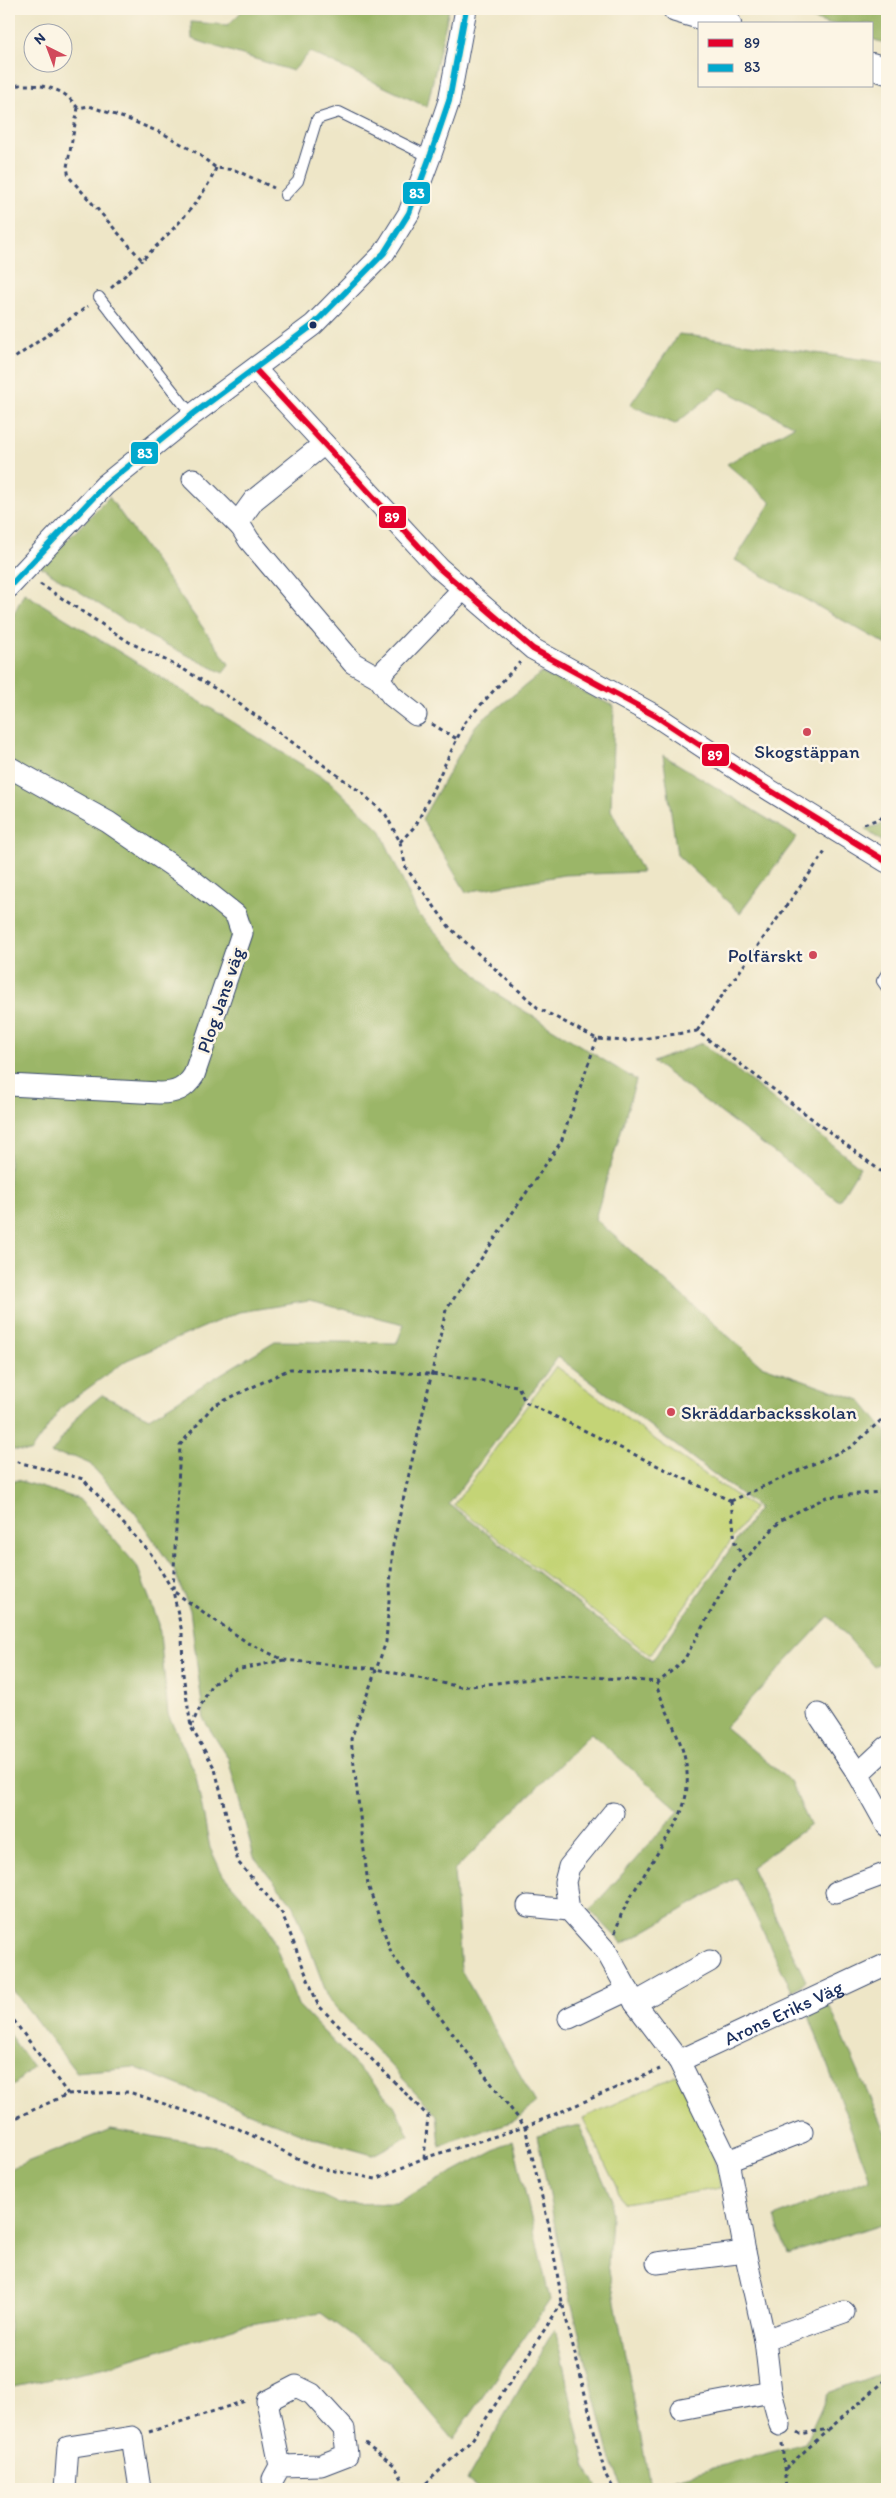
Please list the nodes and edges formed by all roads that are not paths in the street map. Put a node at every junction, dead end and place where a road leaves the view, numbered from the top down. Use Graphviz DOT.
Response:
graph roads {
  1 [pos="466,9"];
  2 [pos="676,9"];
  3 [pos="721,22"];
  4 [pos="874,67"];
  5 [pos="887,71"];
  6 [pos="430,157"];
  7 [pos="285,195"];
  8 [pos="99,298"];
  9 [pos="255,369"];
  10 [pos="192,415"];
  11 [pos="324,444"];
  12 [pos="193,479"];
  13 [pos="240,526"];
  14 [pos="15,579"];
  15 [pos="464,588"];
  16 [pos="378,677"];
  17 [pos="416,715"];
  18 [pos="9,766"];
  19 [pos="887,862"];
  20 [pos="887,973"];
  21 [pos="887,988"];
  22 [pos="9,1085"];
  23 [pos="818,1714"];
  24 [pos="887,1747"];
  25 [pos="858,1774"];
  26 [pos="613,1813"];
  27 [pos="887,1826"];
  28 [pos="887,1872"];
  29 [pos="836,1892"];
  30 [pos="528,1906"];
  31 [pos="569,1910"];
  32 [pos="710,1961"];
  33 [pos="887,1964"];
  34 [pos="632,1997"];
  35 [pos="568,2018"];
  36 [pos="678,2061"];
  37 [pos="802,2132"];
  38 [pos="728,2161"];
  39 [pos="745,2252"];
  40 [pos="657,2263"];
  41 [pos="844,2312"];
  42 [pos="765,2340"];
  43 [pos="771,2392"];
  44 [pos="681,2409"];
  45 [pos="780,2425"];
  46 [pos="276,2478"];
  47 [pos="66,2489"];
  48 [pos="140,2489"];
  1 -- 6 [label="street"];
  2 -- 3 [label="street"];
  4 -- 5 [label="street"];
  6 -- 7 [label="lane"];
  6 -- 9 [label="street"];
  8 -- 10 [label="lane"];
  9 -- 10 [label="street"];
  9 -- 11 [label="street"];
  10 -- 14 [label="street"];
  11 -- 13 [label="street"];
  11 -- 15 [label="street"];
  12 -- 13 [label="street"];
  13 -- 16 [label="street"];
  15 -- 16 [label="street"];
  15 -- 19 [label="street"];
  16 -- 17 [label="street"];
  18 -- 22 [label="street, Plog Jans väg"];
  20 -- 21 [label="lane"];
  23 -- 25 [label="street"];
  24 -- 25 [label="street"];
  25 -- 27 [label="street"];
  26 -- 31 [label="street"];
  28 -- 29 [label="street"];
  30 -- 31 [label="street"];
  31 -- 34 [label="street"];
  32 -- 34 [label="street"];
  33 -- 36 [label="street, Arons Eriks Väg"];
  34 -- 35 [label="street"];
  34 -- 36 [label="street"];
  36 -- 38 [label="street"];
  37 -- 38 [label="street"];
  38 -- 39 [label="street"];
  39 -- 40 [label="street"];
  39 -- 42 [label="street"];
  41 -- 42 [label="street"];
  42 -- 43 [label="street"];
  43 -- 44 [label="street"];
  43 -- 45 [label="street"];
  46 -- 46 [label="street"];
  47 -- 48 [label="street"];
}
